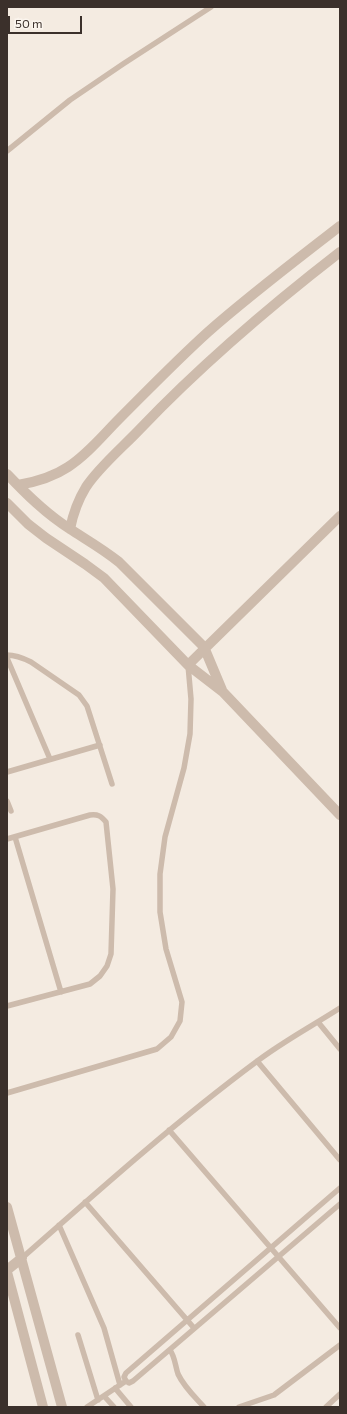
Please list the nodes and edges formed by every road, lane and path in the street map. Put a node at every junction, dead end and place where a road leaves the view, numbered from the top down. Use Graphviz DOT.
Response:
graph roads {
  1 [pos="212,7"];
  2 [pos="7,151"];
  3 [pos="340,226"];
  4 [pos="340,252"];
  5 [pos="7,474"];
  6 [pos="18,486"];
  7 [pos="7,503"];
  8 [pos="340,516"];
  9 [pos="70,529"];
  10 [pos="204,647"];
  11 [pos="7,655"];
  12 [pos="7,658"];
  13 [pos="188,665"];
  14 [pos="223,692"];
  15 [pos="100,745"];
  16 [pos="50,759"];
  17 [pos="7,772"];
  18 [pos="112,784"];
  19 [pos="7,801"];
  20 [pos="11,811"];
  21 [pos="340,815"];
  22 [pos="15,836"];
  23 [pos="7,839"];
  24 [pos="61,992"];
  25 [pos="7,1006"];
  26 [pos="340,1008"];
  27 [pos="318,1022"];
  28 [pos="340,1049"];
  29 [pos="257,1061"];
  30 [pos="7,1093"];
  31 [pos="169,1130"];
  32 [pos="340,1160"];
  33 [pos="340,1188"];
  34 [pos="85,1202"];
  35 [pos="340,1204"];
  36 [pos="7,1207"];
  37 [pos="59,1225"];
  38 [pos="270,1247"];
  39 [pos="278,1256"];
  40 [pos="22,1258"];
  41 [pos="7,1271"];
  42 [pos="187,1320"];
  43 [pos="194,1328"];
  44 [pos="340,1328"];
  45 [pos="78,1335"];
  46 [pos="340,1345"];
  47 [pos="170,1350"];
  48 [pos="126,1381"];
  49 [pos="118,1387"];
  50 [pos="340,1394"];
  51 [pos="104,1396"];
  52 [pos="98,1400"];
  53 [pos="44,1407"];
  54 [pos="62,1407"];
  55 [pos="87,1407"];
  56 [pos="114,1407"];
  57 [pos="131,1407"];
  58 [pos="204,1407"];
  59 [pos="239,1407"];
  60 [pos="326,1407"];
  1 -- 2 [label="lane"];
  3 -- 6 [label="street"];
  4 -- 9 [label="street"];
  5 -- 6 [label="street"];
  6 -- 9 [label="street"];
  7 -- 13 [label="street"];
  8 -- 10 [label="street"];
  9 -- 10 [label="street"];
  10 -- 13 [label="street"];
  10 -- 14 [label="street"];
  11 -- 15 [label="lane"];
  12 -- 16 [label="lane"];
  13 -- 14 [label="street"];
  13 -- 30 [label="lane"];
  14 -- 21 [label="street"];
  15 -- 16 [label="lane"];
  15 -- 18 [label="lane"];
  16 -- 17 [label="lane"];
  19 -- 20 [label="lane"];
  22 -- 23 [label="lane"];
  22 -- 24 [label="lane"];
  22 -- 24 [label="lane"];
  24 -- 25 [label="lane"];
  26 -- 27 [label="lane"];
  27 -- 28 [label="lane"];
  27 -- 29 [label="lane"];
  29 -- 31 [label="lane"];
  29 -- 32 [label="lane"];
  31 -- 34 [label="lane"];
  31 -- 38 [label="lane"];
  33 -- 38 [label="lane"];
  34 -- 37 [label="lane"];
  34 -- 42 [label="lane"];
  35 -- 39 [label="lane"];
  36 -- 40 [label="street"];
  37 -- 40 [label="lane"];
  37 -- 49 [label="lane"];
  38 -- 39 [label="lane"];
  38 -- 42 [label="lane"];
  39 -- 43 [label="lane"];
  39 -- 44 [label="lane"];
  40 -- 41 [label="street"];
  40 -- 54 [label="street"];
  41 -- 53 [label="street"];
  42 -- 43 [label="lane"];
  42 -- 48 [label="lane"];
  43 -- 47 [label="lane"];
  45 -- 52 [label="lane"];
  46 -- 59 [label="lane"];
  47 -- 48 [label="lane"];
  47 -- 58 [label="lane"];
  48 -- 49 [label="lane"];
  49 -- 51 [label="lane"];
  49 -- 57 [label="lane"];
  50 -- 60 [label="lane"];
  51 -- 52 [label="lane"];
  51 -- 56 [label="lane"];
  52 -- 55 [label="lane"];
}
